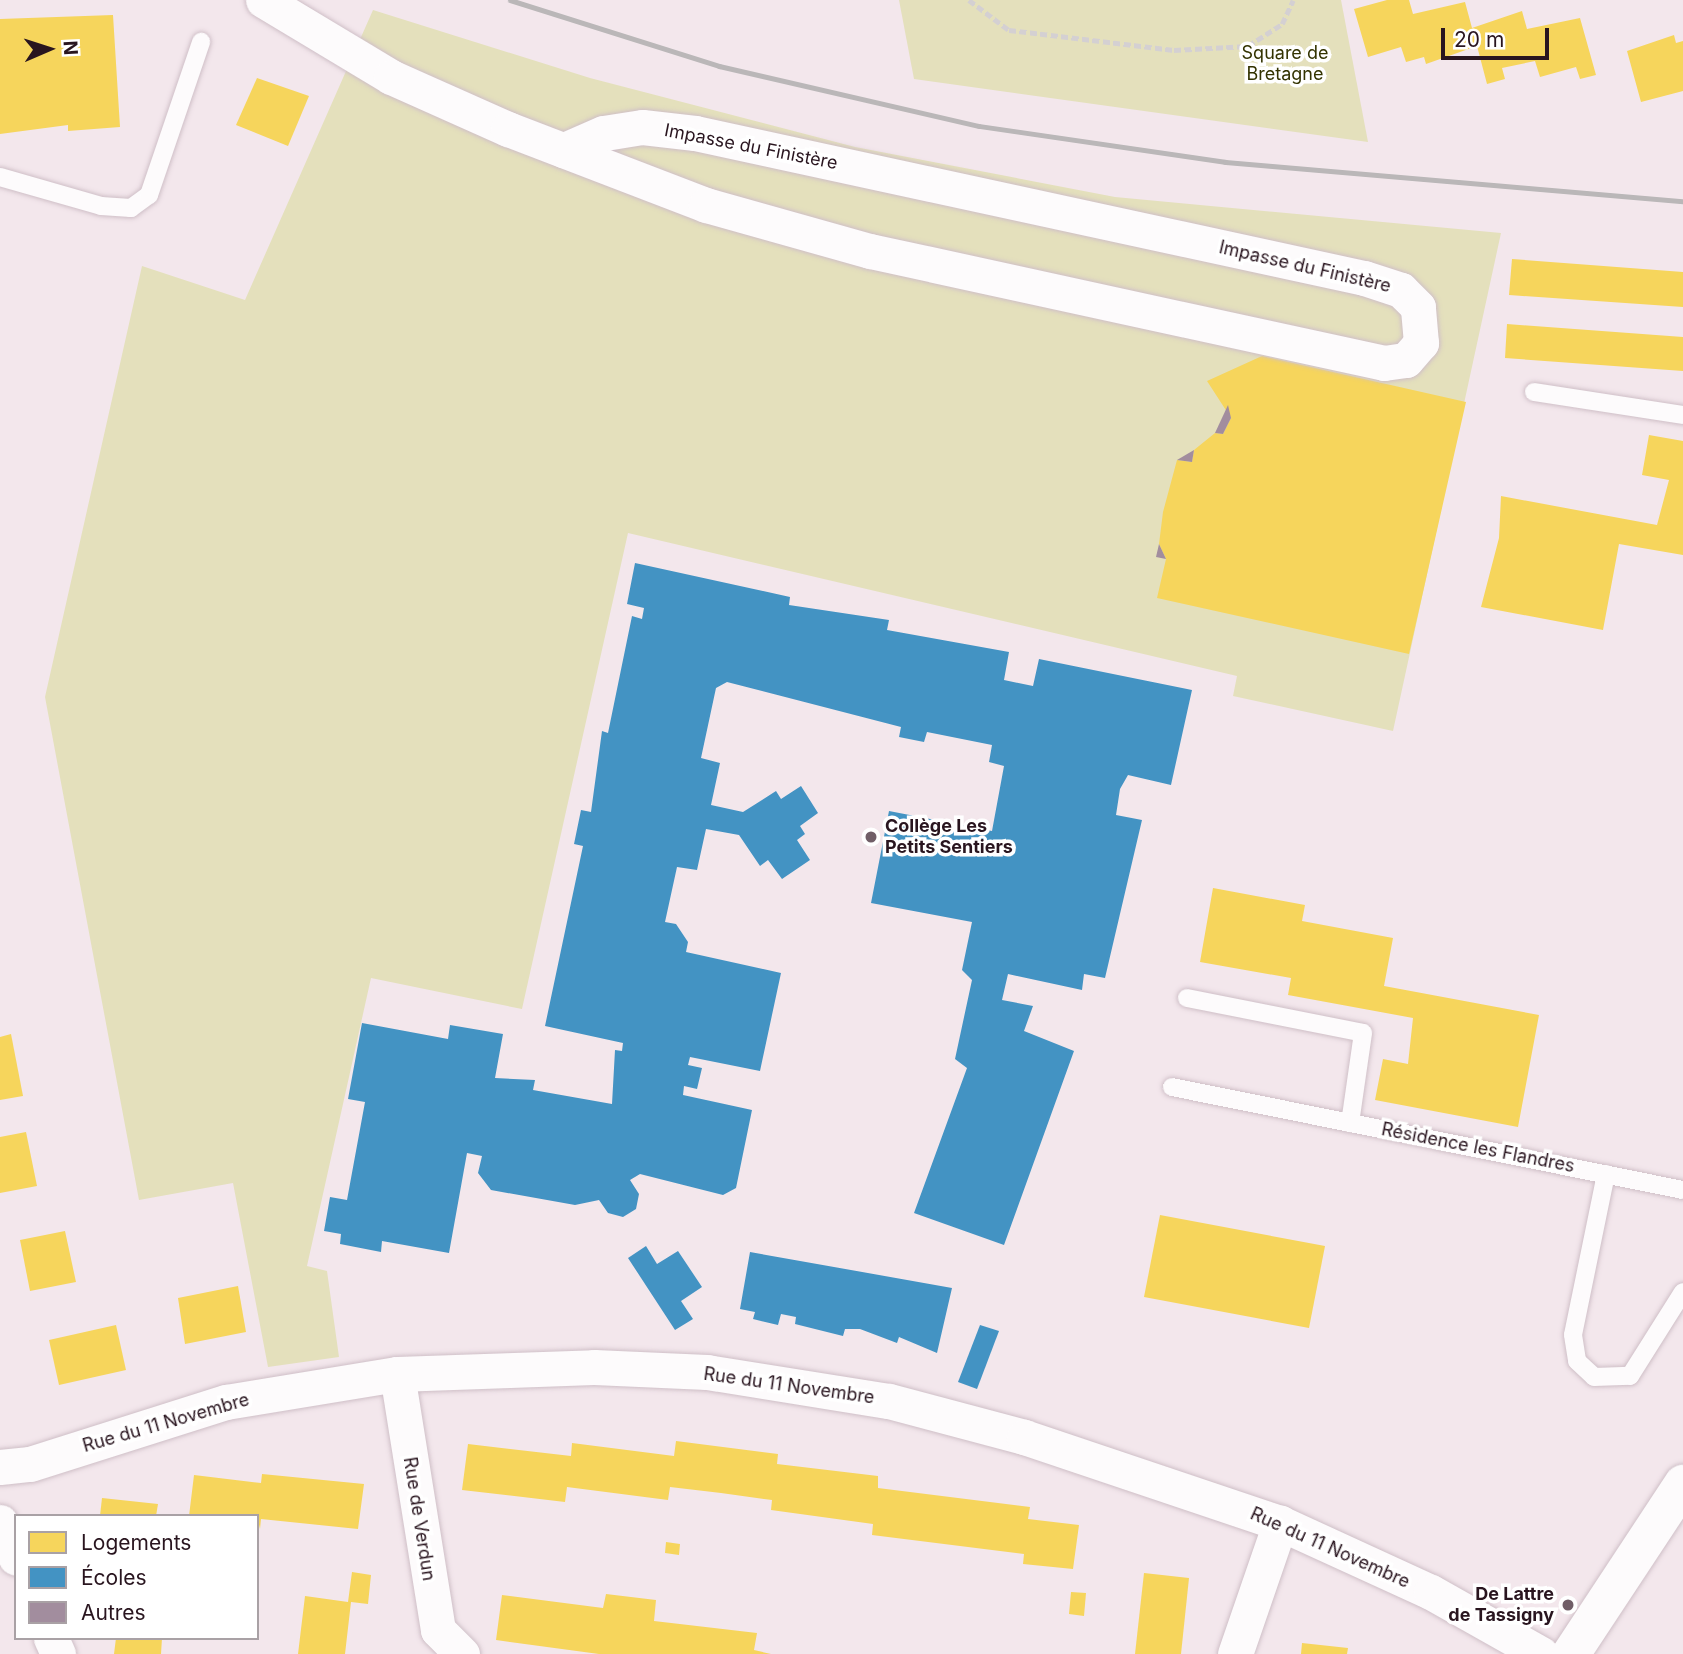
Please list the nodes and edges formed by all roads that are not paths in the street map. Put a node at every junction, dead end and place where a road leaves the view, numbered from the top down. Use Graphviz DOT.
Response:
graph roads {
  1 [pos="263,0"];
  2 [pos="201,42"];
  3 [pos="564,150"];
  4 [pos="0,177"];
  5 [pos="1534,392"];
  6 [pos="1683,415"];
  7 [pos="1187,998"];
  8 [pos="1172,1087"];
  9 [pos="1350,1123"];
  10 [pos="1606,1174"];
  11 [pos="1683,1190"];
  12 [pos="1683,1292"];
  13 [pos="397,1374"];
  14 [pos="0,1467"];
  15 [pos="1683,1484"];
  16 [pos="0,1522"];
  17 [pos="1280,1523"];
  18 [pos="14,1554"];
  19 [pos="1583,1649"];
  20 [pos="462,1654"];
  21 [pos="1235,1654"];
  22 [pos="1541,1654"];
  1 -- 3 [label="street, Impasse du Finistère"];
  2 -- 4 [label="lane"];
  3 -- 3 [label="street, Impasse du Finistère"];
  5 -- 6 [label="lane"];
  7 -- 9 [label="lane"];
  8 -- 9 [label="lane, Résidence les Flandres"];
  9 -- 10 [label="lane, Résidence les Flandres"];
  10 -- 11 [label="lane, Résidence les Flandres"];
  10 -- 12 [label="lane"];
  13 -- 14 [label="street, Rue du 11 Novembre"];
  13 -- 17 [label="street, Rue du 11 Novembre"];
  13 -- 20 [label="street, Rue de Verdun"];
  15 -- 19 [label="street"];
  16 -- 18 [label="street"];
  17 -- 21 [label="street"];
  17 -- 22 [label="street, Rue du 11 Novembre"];
}
